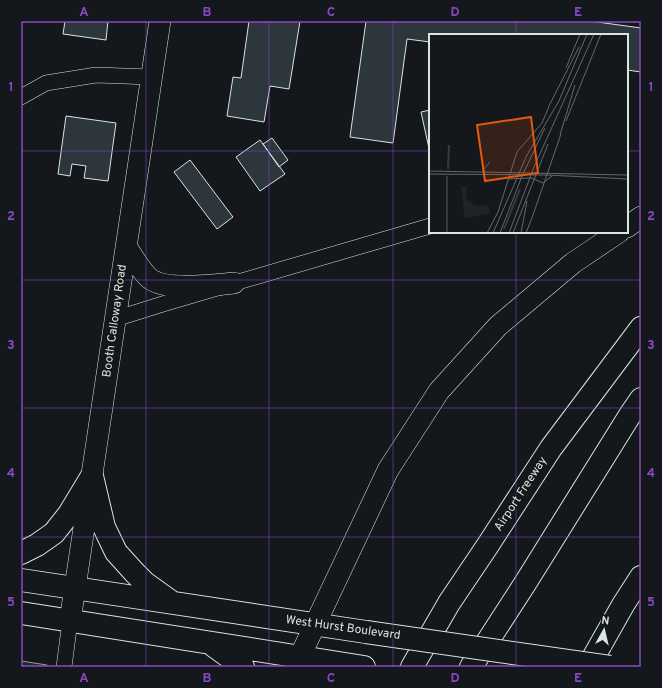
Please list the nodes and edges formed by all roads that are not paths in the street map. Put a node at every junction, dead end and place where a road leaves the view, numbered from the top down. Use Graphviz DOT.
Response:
graph roads {
  1 [pos="160,21"];
  2 [pos="151,77"];
  3 [pos="21,97"];
  4 [pos="641,218"];
  5 [pos="429,226"];
  6 [pos="628,226"];
  7 [pos="618,233"];
  8 [pos="126,246"];
  9 [pos="234,283"];
  10 [pos="116,319"];
  11 [pos="641,328"];
  12 [pos="641,399"];
  13 [pos="92,476"];
  14 [pos="21,553"];
  15 [pos="641,577"];
  16 [pos="21,580"];
  17 [pos="75,589"];
  18 [pos="172,603"];
  19 [pos="21,614"];
  20 [pos="70,621"];
  21 [pos="316,625"];
  22 [pos="210,643"];
  23 [pos="298,662"];
  24 [pos="64,667"];
  25 [pos="242,667"];
  26 [pos="361,667"];
  27 [pos="412,667"];
  28 [pos="471,667"];
  29 [pos="588,667"];
  30 [pos="610,667"];
  1 -- 2 [label="main road, Booth Calloway Road"];
  2 -- 3 [label="street"];
  2 -- 8 [label="main road, Booth Calloway Road"];
  4 -- 6 [label="main road"];
  5 -- 9 [label="street"];
  7 -- 21 [label="main road"];
  8 -- 9 [label="main road"];
  8 -- 10 [label="main road, Booth Calloway Road"];
  9 -- 10 [label="street"];
  10 -- 13 [label="main road, Booth Calloway Road"];
  11 -- 27 [label="main road, Airport Freeway"];
  12 -- 28 [label="main road"];
  13 -- 14 [label="main road"];
  13 -- 17 [label="main road, Booth Calloway Road"];
  13 -- 18 [label="main road"];
  15 -- 29 [label="main road"];
  16 -- 17 [label="main road, West Hurst Boulevard"];
  17 -- 18 [label="main road, West Hurst Boulevard"];
  17 -- 20 [label="main road, Booth Calloway Road"];
  18 -- 21 [label="main road, West Hurst Boulevard"];
  19 -- 20 [label="main road"];
  20 -- 22 [label="main road"];
  20 -- 24 [label="street"];
  21 -- 23 [label="main road"];
  21 -- 30 [label="main road, West Hurst Boulevard, bridge"];
  22 -- 23 [label="main road"];
  22 -- 25 [label="main road"];
  23 -- 26 [label="main road"];
}
